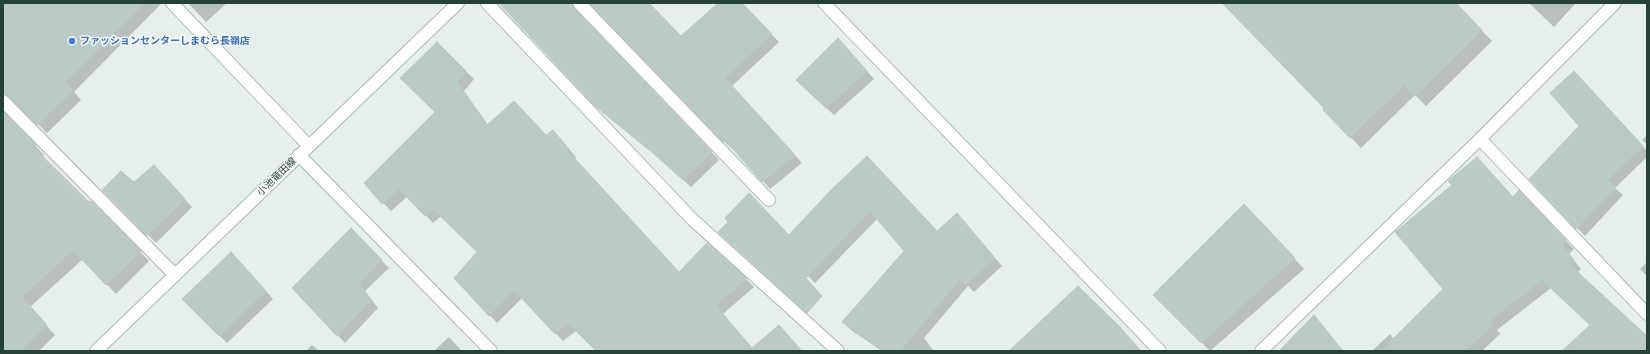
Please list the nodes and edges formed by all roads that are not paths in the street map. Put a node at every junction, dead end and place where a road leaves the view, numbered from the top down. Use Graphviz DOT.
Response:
graph roads {
  1 [pos="172,3"];
  2 [pos="458,3"];
  3 [pos="487,3"];
  4 [pos="579,3"];
  5 [pos="824,3"];
  6 [pos="1615,3"];
  7 [pos="3,101"];
  8 [pos="1480,139"];
  9 [pos="309,146"];
  10 [pos="300,156"];
  11 [pos="769,200"];
  12 [pos="175,275"];
  13 [pos="1647,314"];
  14 [pos="96,351"];
  15 [pos="491,351"];
  16 [pos="838,351"];
  17 [pos="1160,351"];
  18 [pos="1261,351"];
  1 -- 9 [label="street"];
  2 -- 9 [label="street, 小池竜田線"];
  3 -- 16 [label="street"];
  4 -- 11 [label="street"];
  5 -- 17 [label="street"];
  6 -- 8 [label="street"];
  7 -- 12 [label="street"];
  8 -- 13 [label="street"];
  8 -- 18 [label="street"];
  9 -- 10 [label="street, 小池竜田線"];
  10 -- 12 [label="street, 小池竜田線"];
  10 -- 15 [label="street"];
  12 -- 14 [label="street, 小池竜田線"];
}
